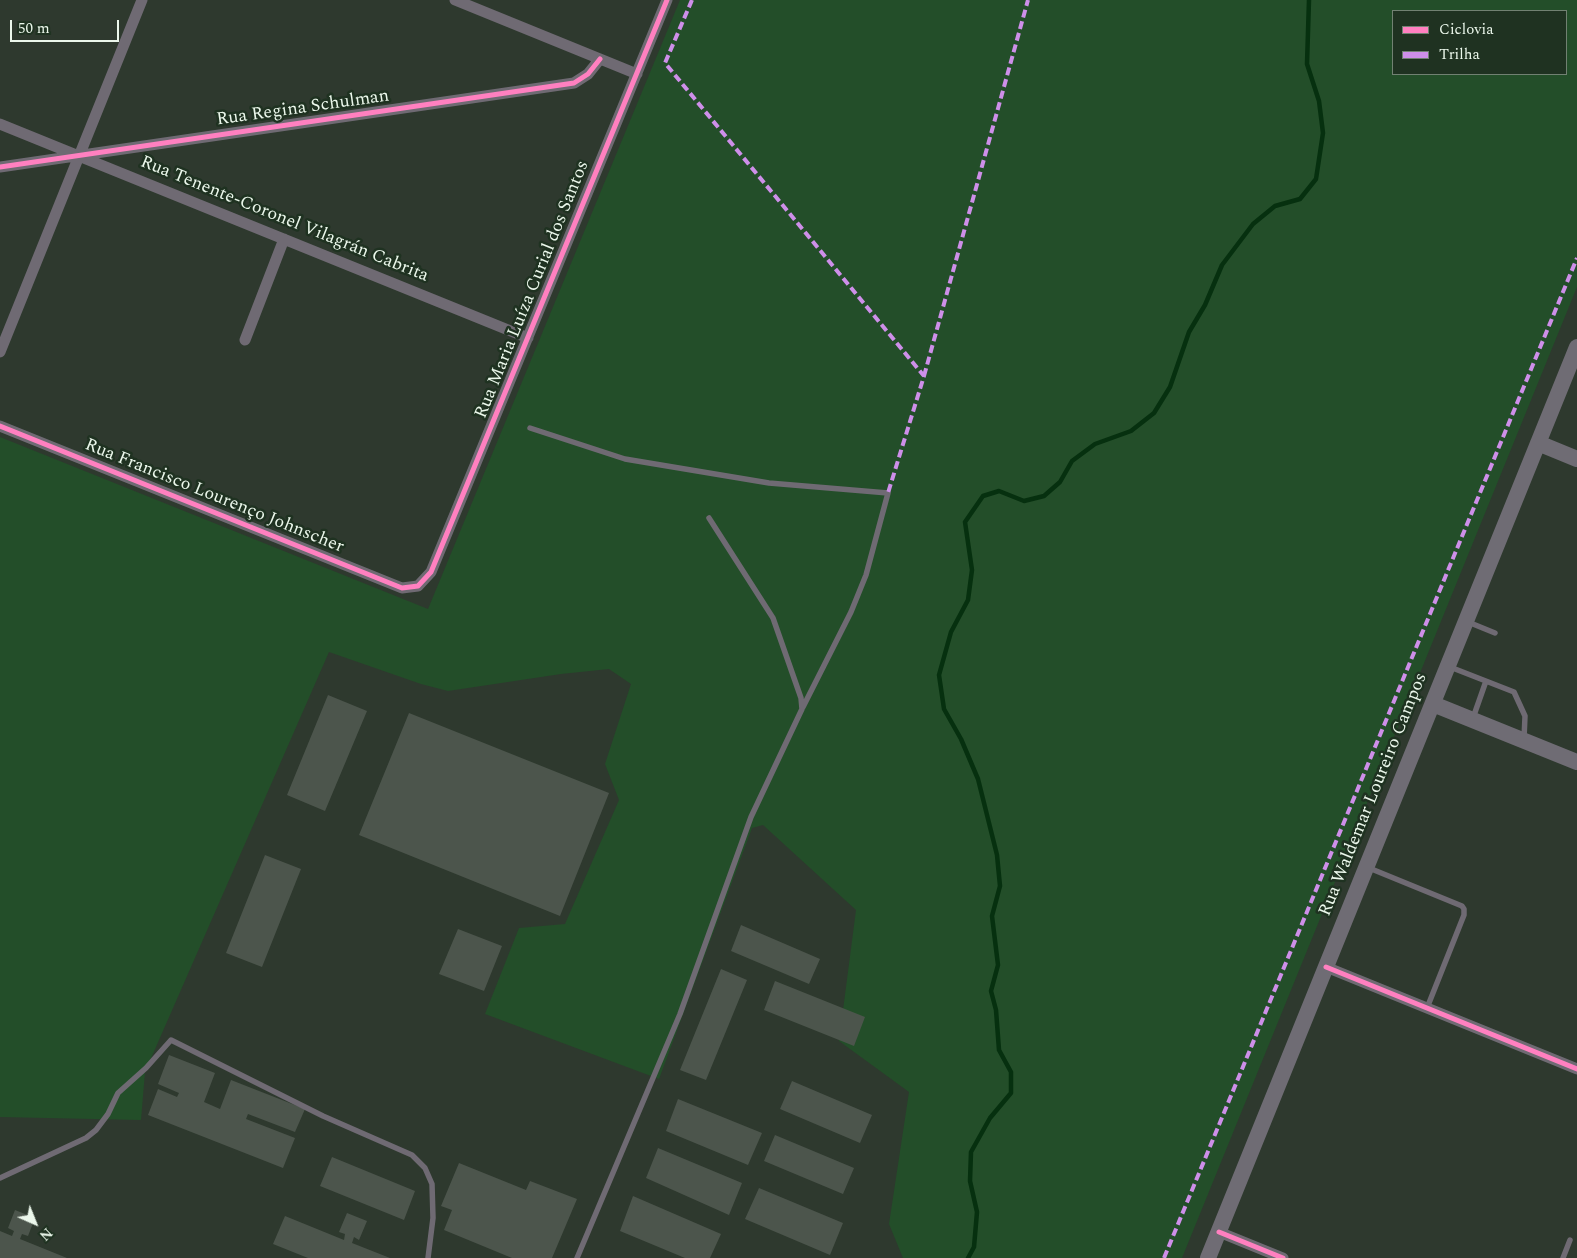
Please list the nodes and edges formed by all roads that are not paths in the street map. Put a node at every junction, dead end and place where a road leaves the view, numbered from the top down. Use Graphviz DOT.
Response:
graph roads {
  1 [pos="142,0"];
  2 [pos="455,0"];
  3 [pos="667,0"];
  4 [pos="600,59"];
  5 [pos="637,74"];
  6 [pos="0,124"];
  7 [pos="78,156"];
  8 [pos="0,168"];
  9 [pos="284,239"];
  10 [pos="528,338"];
  11 [pos="245,340"];
  12 [pos="1577,347"];
  13 [pos="0,352"];
  14 [pos="0,426"];
  15 [pos="530,428"];
  16 [pos="1538,443"];
  17 [pos="1577,459"];
  18 [pos="709,518"];
  19 [pos="418,586"];
  20 [pos="1466,621"];
  21 [pos="1495,633"];
  22 [pos="1448,667"];
  23 [pos="1496,676"];
  24 [pos="1486,681"];
  25 [pos="1493,683"];
  26 [pos="1433,704"];
  27 [pos="802,709"];
  28 [pos="1472,720"];
  29 [pos="1523,740"];
  30 [pos="1577,762"];
  31 [pos="1367,867"];
  32 [pos="1326,967"];
  33 [pos="1427,1008"];
  34 [pos="1577,1068"];
  35 [pos="0,1178"];
  36 [pos="1219,1232"];
  37 [pos="1570,1240"];
  38 [pos="428,1258"];
  39 [pos="577,1258"];
  40 [pos="1208,1258"];
  41 [pos="1283,1258"];
  42 [pos="1563,1258"];
  1 -- 7 [label="street"];
  2 -- 4 [label="street"];
  3 -- 5 [label="street, Rua Maria Luíza Curial dos Santos"];
  4 -- 5 [label="street"];
  4 -- 7 [label="street, Rua Regina Schulman"];
  5 -- 10 [label="street, Rua Maria Luíza Curial dos Santos"];
  6 -- 7 [label="street, Rua Tenente-Coronel Vilagrán Cabrita"];
  7 -- 8 [label="street, Rua Regina Schulman"];
  7 -- 9 [label="street, Rua Tenente-Coronel Vilagrán Cabrita"];
  7 -- 13 [label="street"];
  9 -- 10 [label="street, Rua Tenente-Coronel Vilagrán Cabrita"];
  9 -- 11 [label="street"];
  10 -- 19 [label="street, Rua Maria Luíza Curial dos Santos"];
  12 -- 16 [label="main road, Rua Waldemar Loureiro Campos"];
  14 -- 19 [label="street, Rua Francisco Lourenço Johnscher"];
  15 -- 27 [label="lane"];
  16 -- 17 [label="main road"];
  16 -- 20 [label="main road, Rua Waldemar Loureiro Campos"];
  18 -- 27 [label="lane"];
  20 -- 21 [label="lane"];
  20 -- 22 [label="main road, Rua Waldemar Loureiro Campos"];
  22 -- 24 [label="lane"];
  22 -- 26 [label="main road, Rua Waldemar Loureiro Campos"];
  23 -- 25 [label="lane"];
  24 -- 25 [label="lane"];
  24 -- 28 [label="lane"];
  25 -- 29 [label="lane"];
  26 -- 28 [label="main road"];
  26 -- 31 [label="main road, Rua Waldemar Loureiro Campos"];
  27 -- 39 [label="lane"];
  28 -- 29 [label="main road"];
  29 -- 30 [label="main road"];
  31 -- 32 [label="main road, Rua Waldemar Loureiro Campos"];
  31 -- 33 [label="lane"];
  32 -- 33 [label="street"];
  32 -- 36 [label="main road, Rua Waldemar Loureiro Campos"];
  33 -- 34 [label="street"];
  35 -- 38 [label="lane"];
  36 -- 40 [label="main road, Rua Waldemar Loureiro Campos"];
  36 -- 41 [label="street"];
  37 -- 42 [label="lane"];
}
